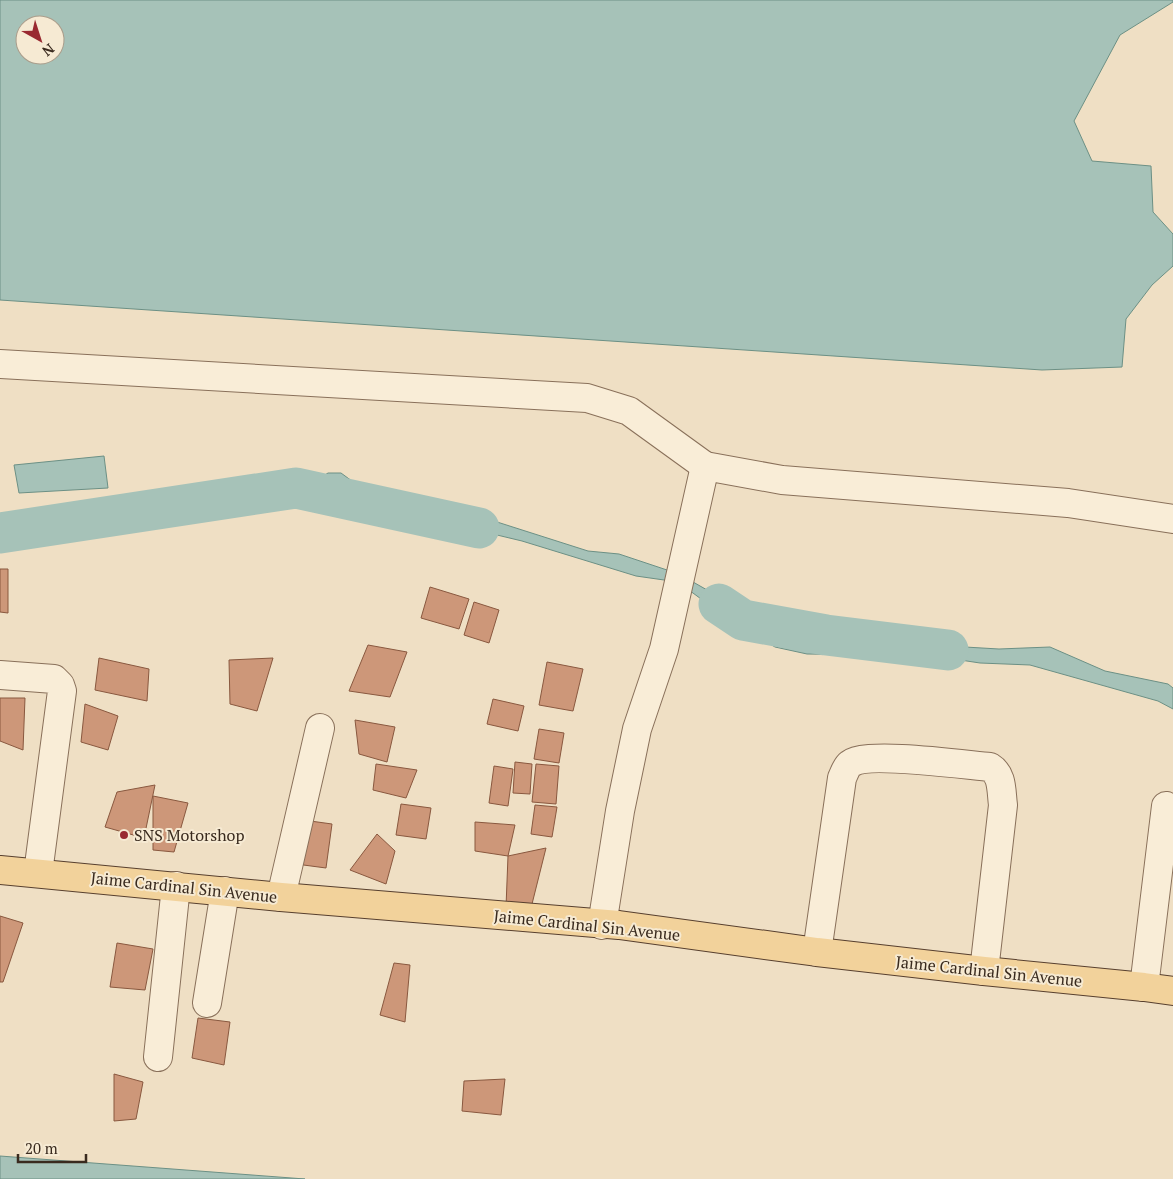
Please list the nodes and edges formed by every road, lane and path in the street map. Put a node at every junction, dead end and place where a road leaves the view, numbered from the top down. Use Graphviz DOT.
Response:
graph roads {
  1 [pos="0,364"];
  2 [pos="704,466"];
  3 [pos="1173,519"];
  4 [pos="0,676"];
  5 [pos="320,728"];
  6 [pos="1166,806"];
  7 [pos="0,870"];
  8 [pos="38,873"];
  9 [pos="176,886"];
  10 [pos="225,891"];
  11 [pos="281,897"];
  12 [pos="602,925"];
  13 [pos="817,952"];
  14 [pos="984,971"];
  15 [pos="1144,987"];
  16 [pos="1173,991"];
  17 [pos="207,1003"];
  18 [pos="158,1057"];
  1 -- 2 [label="street"];
  2 -- 3 [label="street"];
  2 -- 12 [label="street"];
  4 -- 8 [label="street"];
  5 -- 11 [label="street"];
  6 -- 15 [label="street"];
  7 -- 8 [label="main road, Jaime Cardinal Sin Avenue"];
  8 -- 9 [label="main road, Jaime Cardinal Sin Avenue"];
  9 -- 10 [label="main road, Jaime Cardinal Sin Avenue"];
  9 -- 18 [label="street"];
  10 -- 11 [label="main road, Jaime Cardinal Sin Avenue"];
  10 -- 17 [label="street"];
  11 -- 12 [label="main road, Jaime Cardinal Sin Avenue"];
  12 -- 13 [label="main road, Jaime Cardinal Sin Avenue"];
  13 -- 14 [label="main road, Jaime Cardinal Sin Avenue"];
  13 -- 14 [label="street"];
  14 -- 15 [label="main road, Jaime Cardinal Sin Avenue"];
  15 -- 16 [label="main road, Jaime Cardinal Sin Avenue"];
}
